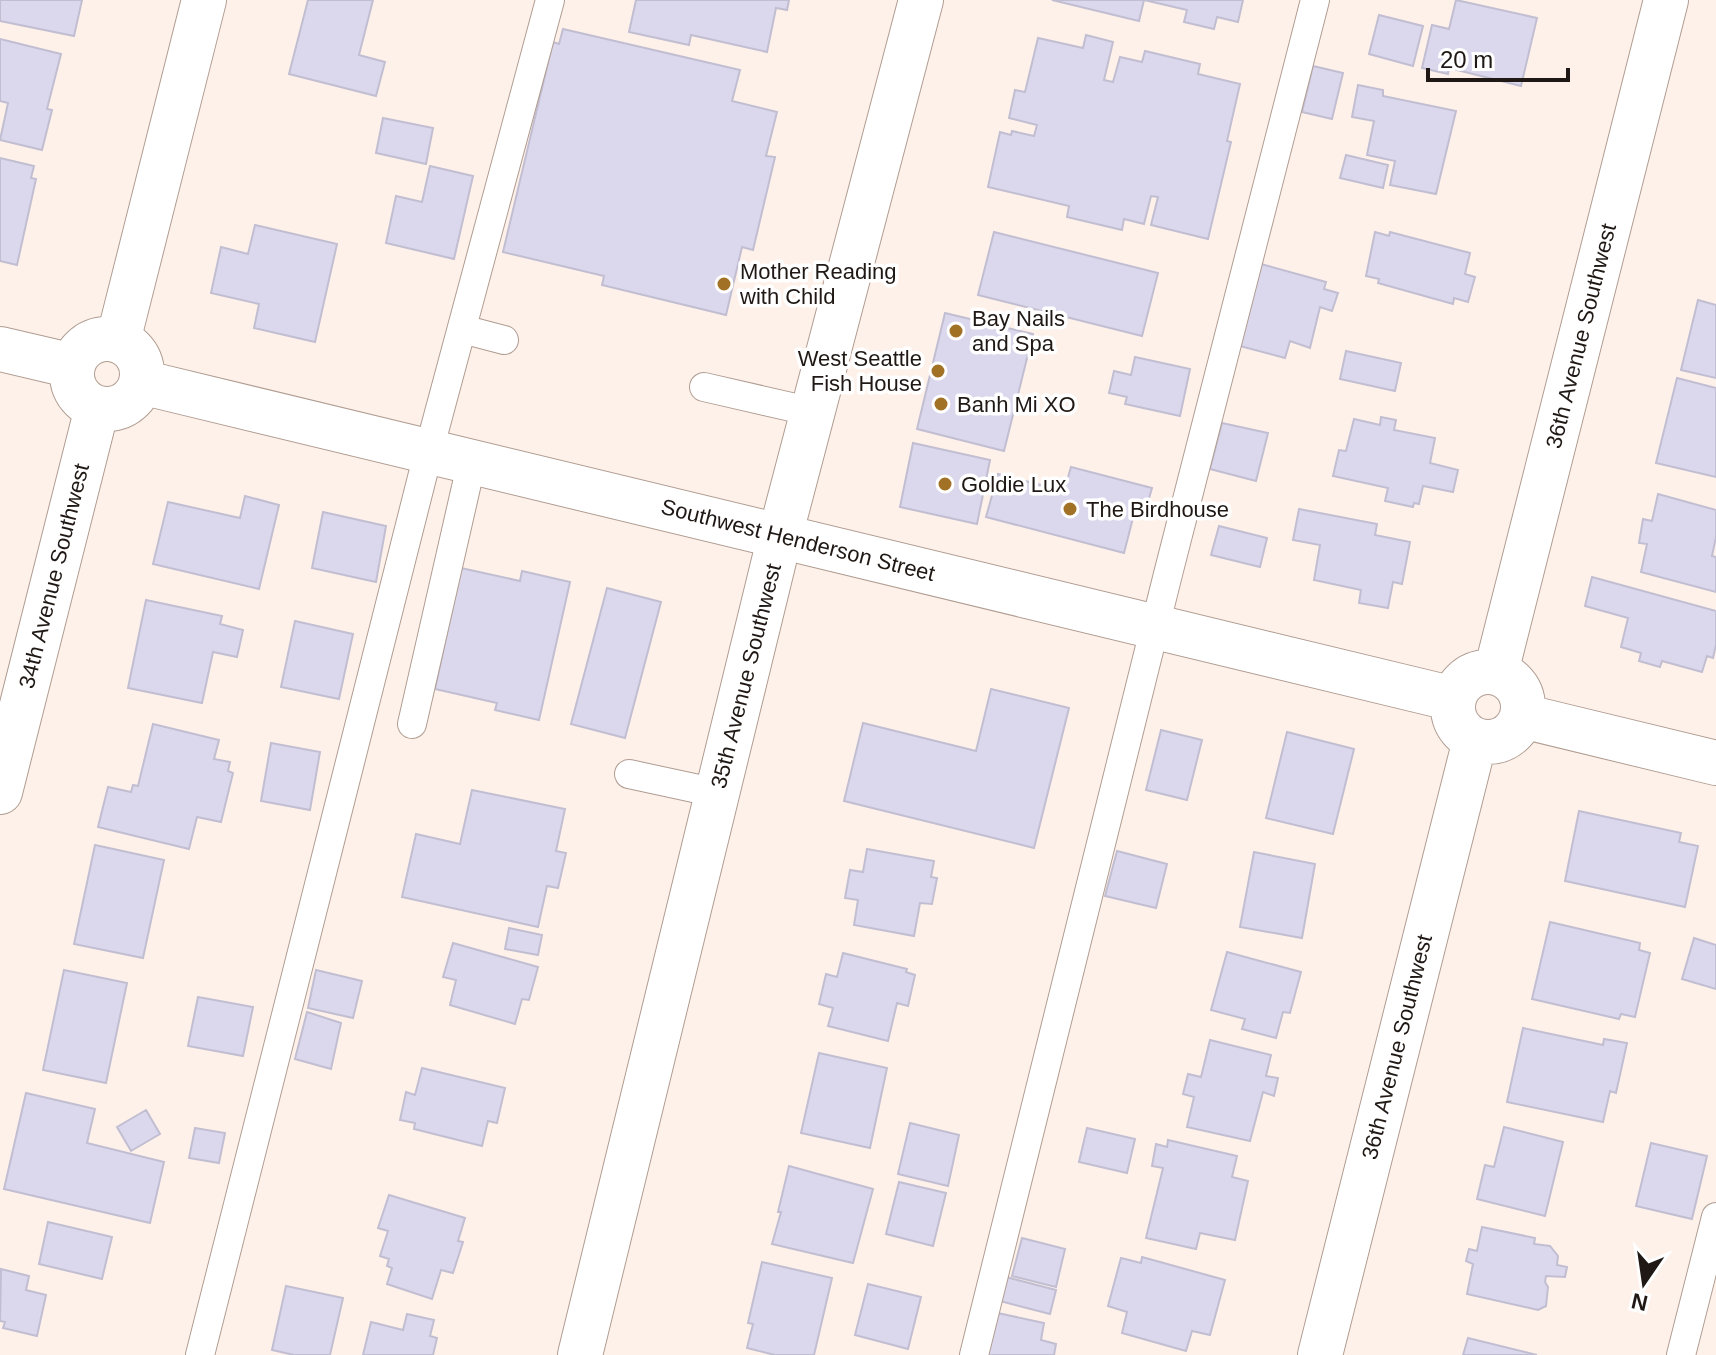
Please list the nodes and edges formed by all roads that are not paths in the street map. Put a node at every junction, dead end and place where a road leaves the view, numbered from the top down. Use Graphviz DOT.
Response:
graph roads {
  1 [pos="204,0"];
  2 [pos="550,0"];
  3 [pos="921,0"];
  4 [pos="1315,0"];
  5 [pos="1666,0"];
  6 [pos="462,329"];
  7 [pos="504,340"];
  8 [pos="118,341"];
  9 [pos="0,349"];
  10 [pos="73,366"];
  11 [pos="141,382"];
  12 [pos="704,387"];
  13 [pos="97,408"];
  14 [pos="813,412"];
  15 [pos="429,450"];
  16 [pos="472,461"];
  17 [pos="780,536"];
  18 [pos="1155,626"];
  19 [pos="1496,672"];
  20 [pos="1454,699"];
  21 [pos="1522,716"];
  22 [pos="412,724"];
  23 [pos="1475,740"];
  24 [pos="1716,763"];
  25 [pos="629,774"];
  26 [pos="0,792"];
  27 [pos="717,793"];
  28 [pos="1716,1217"];
  29 [pos="200,1355"];
  30 [pos="580,1355"];
  31 [pos="974,1355"];
  32 [pos="1320,1355"];
  33 [pos="1681,1355"];
  1 -- 8 [label="street"];
  2 -- 6 [label="lane"];
  3 -- 14 [label="street, 35th Avenue Southwest"];
  4 -- 18 [label="lane"];
  5 -- 19 [label="street, 36th Avenue Southwest"];
  6 -- 7 [label="lane"];
  6 -- 15 [label="lane"];
  8 -- 10 [label="street"];
  8 -- 11 [label="street"];
  9 -- 10 [label="street"];
  10 -- 13 [label="street"];
  11 -- 13 [label="street"];
  11 -- 15 [label="street, Southwest Henderson Street"];
  12 -- 14 [label="lane"];
  13 -- 26 [label="street, 34th Avenue Southwest"];
  14 -- 17 [label="street, 35th Avenue Southwest"];
  15 -- 16 [label="street, Southwest Henderson Street"];
  15 -- 29 [label="lane"];
  16 -- 17 [label="street, Southwest Henderson Street"];
  16 -- 22 [label="lane"];
  17 -- 18 [label="street, Southwest Henderson Street"];
  17 -- 27 [label="street, 35th Avenue Southwest"];
  18 -- 20 [label="street, Southwest Henderson Street"];
  18 -- 31 [label="lane"];
  19 -- 20 [label="street"];
  19 -- 21 [label="street"];
  20 -- 23 [label="street"];
  21 -- 23 [label="street"];
  21 -- 24 [label="street"];
  23 -- 32 [label="street, 36th Avenue Southwest"];
  25 -- 27 [label="lane"];
  27 -- 30 [label="street, 35th Avenue Southwest"];
  28 -- 33 [label="lane"];
}
